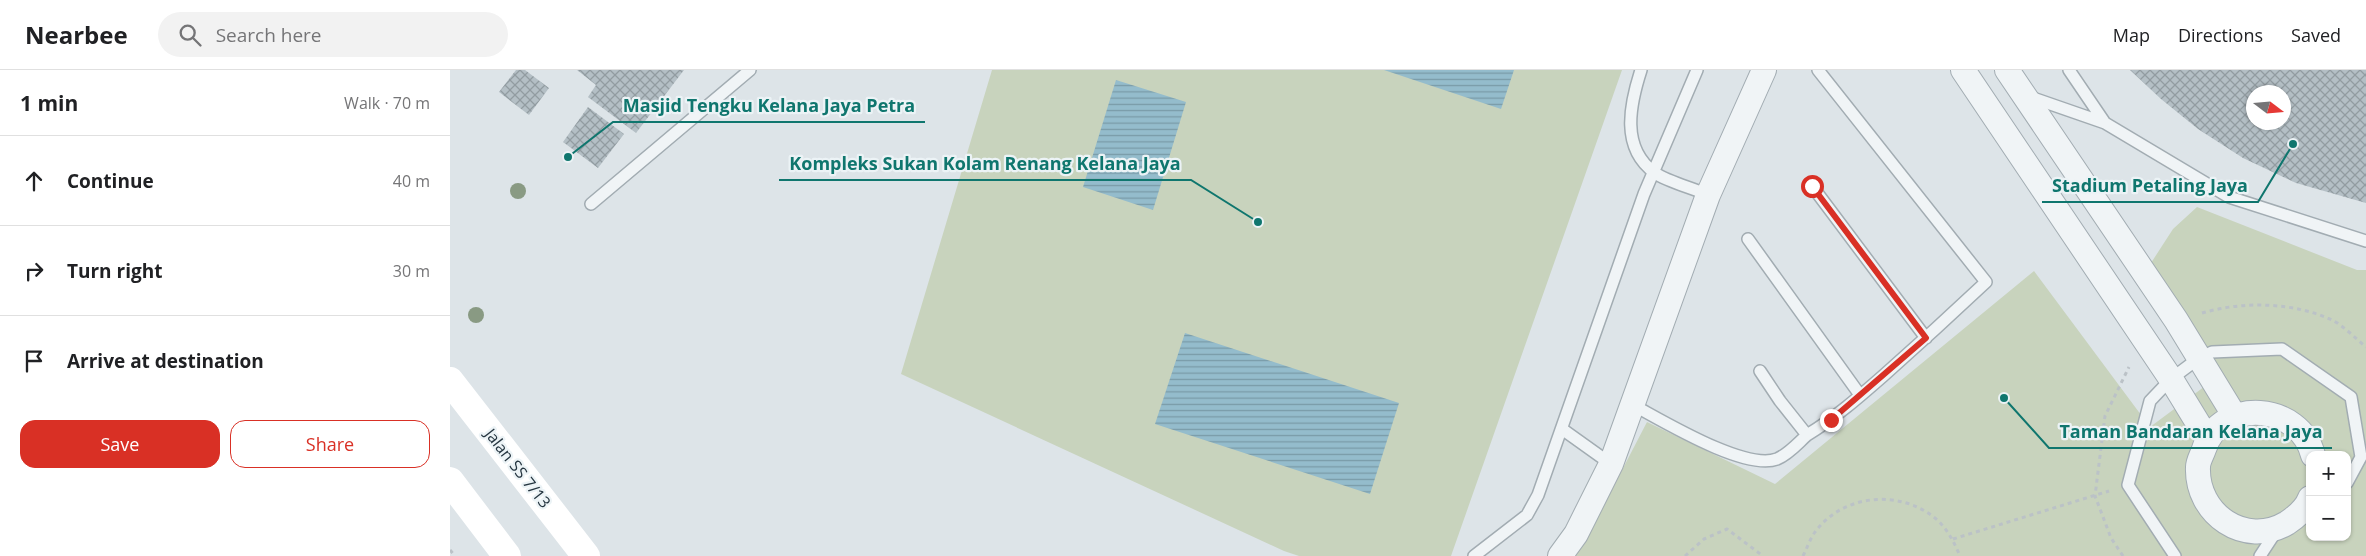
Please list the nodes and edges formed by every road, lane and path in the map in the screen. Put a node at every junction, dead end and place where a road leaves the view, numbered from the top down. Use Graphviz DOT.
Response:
graph roads {
  1 [pos="750,70"];
  2 [pos="1641,70"];
  3 [pos="1697,70"];
  4 [pos="1764,70"];
  5 [pos="1818,70"];
  6 [pos="1963,70"];
  7 [pos="2007,70"];
  8 [pos="2069,70"];
  9 [pos="2026,96"];
  10 [pos="1996,118"];
  11 [pos="2105,123"];
  12 [pos="1655,173"];
  13 [pos="1812,186"];
  14 [pos="1708,195"];
  15 [pos="591,204"];
  16 [pos="1748,239"];
  17 [pos="2366,241"];
  18 [pos="1926,338"];
  19 [pos="2200,358"];
  20 [pos="1760,371"];
  21 [pos="2171,379"];
  22 [pos="450,381"];
  23 [pos="1860,395"];
  24 [pos="1632,405"];
  25 [pos="2234,415"];
  26 [pos="1562,429"];
  27 [pos="1807,435"];
  28 [pos="2207,438"];
  29 [pos="2312,451"];
  30 [pos="1611,464"];
  31 [pos="2351,476"];
  32 [pos="450,481"];
  33 [pos="2128,485"];
  34 [pos="2306,505"];
  35 [pos="2278,528"];
  36 [pos="1953,539"];
  37 [pos="450,550"];
  38 [pos="455,556"];
  39 [pos="507,556"];
  40 [pos="586,556"];
  41 [pos="1474,556"];
  42 [pos="1560,556"];
  43 [pos="1685,556"];
  44 [pos="1763,556"];
  45 [pos="1803,556"];
  46 [pos="1960,556"];
  47 [pos="2175,556"];
  48 [pos="2260,556"];
  1 -- 15 [label="lane"];
  2 -- 12 [label="lane"];
  3 -- 12 [label="lane"];
  4 -- 14 [label="street"];
  5 -- 18 [label="lane"];
  6 -- 10 [label="street"];
  7 -- 9 [label="street"];
  8 -- 11 [label="lane"];
  9 -- 10 [label="street"];
  9 -- 11 [label="lane"];
  9 -- 19 [label="street"];
  10 -- 21 [label="street"];
  11 -- 17 [label="lane"];
  12 -- 14 [label="lane"];
  12 -- 26 [label="lane"];
  13 -- 18 [label="lane"];
  14 -- 24 [label="street"];
  16 -- 23 [label="lane"];
  18 -- 23 [label="lane"];
  19 -- 21 [label="lane"];
  19 -- 25 [label="street"];
  19 -- 31 [label="lane"];
  20 -- 27 [label="lane"];
  21 -- 28 [label="street"];
  21 -- 33 [label="lane"];
  22 -- 40 [label="street, Jalan SS 7/13"];
  23 -- 27 [label="lane"];
  24 -- 27 [label="lane"];
  24 -- 30 [label="street"];
  25 -- 28 [label="street"];
  25 -- 29 [label="street"];
  26 -- 30 [label="lane"];
  26 -- 41 [label="lane"];
  28 -- 35 [label="street"];
  30 -- 42 [label="street"];
  32 -- 39 [label="street"];
  33 -- 36 [label="path"];
  33 -- 47 [label="lane"];
  34 -- 35 [label="street"];
  35 -- 48 [label="lane"];
  36 -- 45 [label="path"];
  36 -- 46 [label="path"];
  37 -- 38 [label="path"];
  43 -- 44 [label="path"];
}
